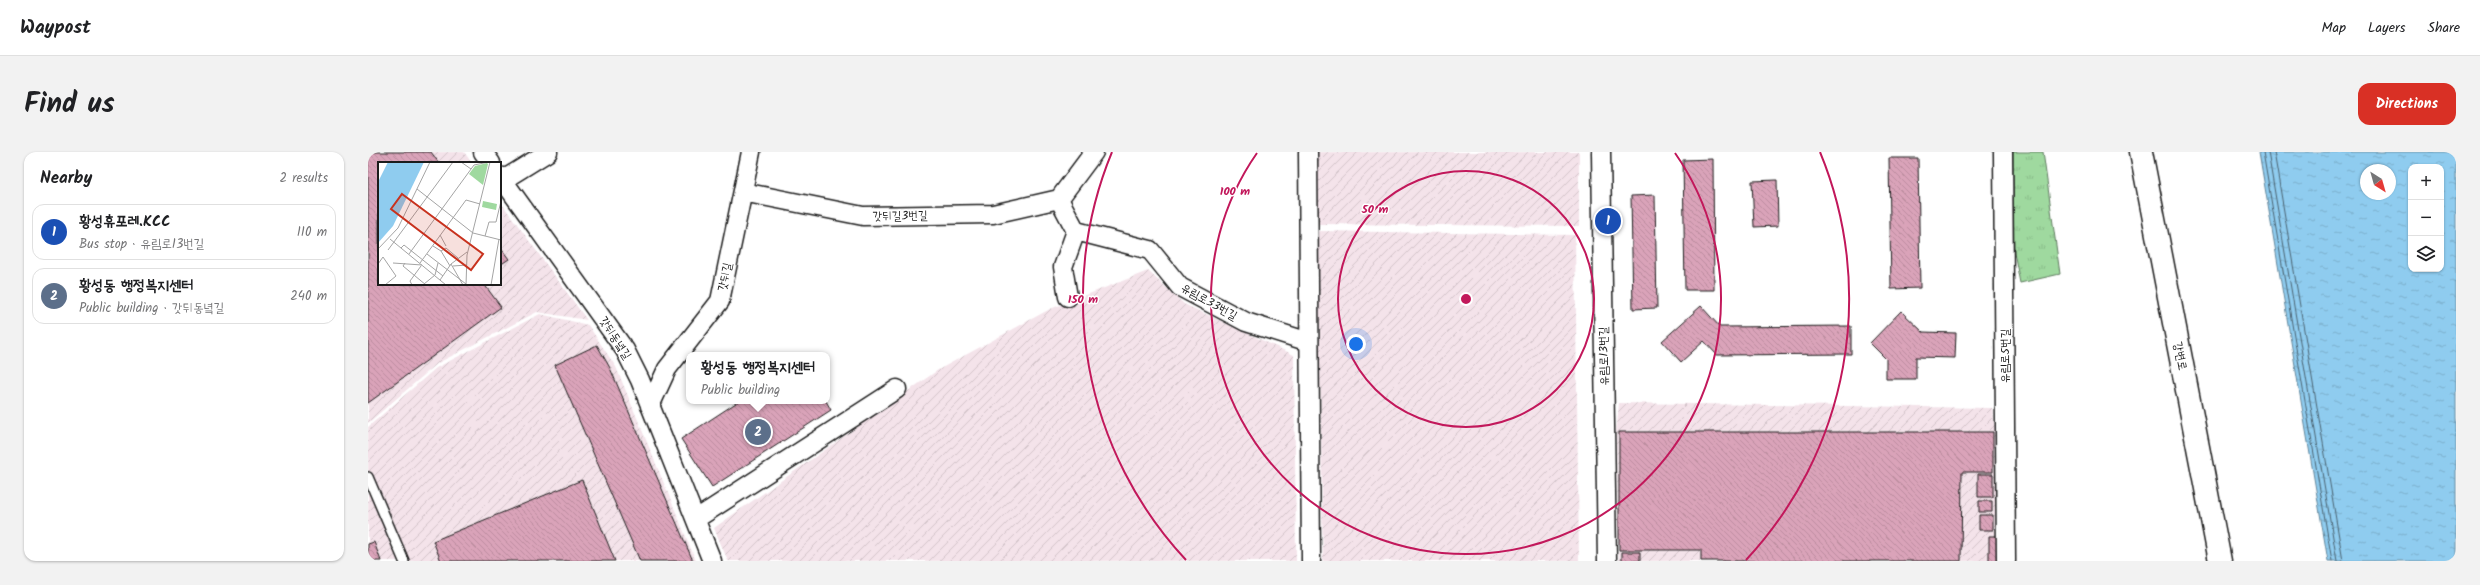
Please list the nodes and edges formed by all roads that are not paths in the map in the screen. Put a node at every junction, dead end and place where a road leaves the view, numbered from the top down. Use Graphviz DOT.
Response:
graph roads {
  1 [pos="483,152"];
  2 [pos="548,152"];
  3 [pos="751,152"];
  4 [pos="1094,152"];
  5 [pos="1308,152"];
  6 [pos="1601,152"];
  7 [pos="2003,152"];
  8 [pos="2141,152"];
  9 [pos="490,162"];
  10 [pos="502,178"];
  11 [pos="742,192"];
  12 [pos="1059,199"];
  13 [pos="1076,231"];
  14 [pos="1068,297"];
  15 [pos="1309,342"];
  16 [pos="897,390"];
  17 [pos="650,406"];
  18 [pos="368,477"];
  19 [pos="696,519"];
  20 [pos="404,561"];
  21 [pos="712,561"];
  22 [pos="1311,561"];
  23 [pos="1607,561"];
  24 [pos="2006,561"];
  25 [pos="2220,561"];
  1 -- 9 [label="street"];
  2 -- 10 [label="street"];
  3 -- 11 [label="street, 갓뒤길"];
  4 -- 12 [label="street"];
  5 -- 15 [label="street"];
  6 -- 23 [label="street, 유림로13번길"];
  7 -- 24 [label="street, 유림로5번길"];
  8 -- 25 [label="street, 강변로"];
  10 -- 17 [label="street, 갓뒤동녘길"];
  11 -- 12 [label="street, 갓뒤길3번길"];
  11 -- 17 [label="street, 갓뒤길"];
  12 -- 13 [label="street"];
  13 -- 14 [label="street"];
  13 -- 15 [label="street, 유림로33번길"];
  15 -- 22 [label="street"];
  16 -- 19 [label="street"];
  17 -- 19 [label="street, 갓뒤동녘길"];
  18 -- 20 [label="lane"];
  19 -- 21 [label="street, 갓뒤동녘길"];
}
